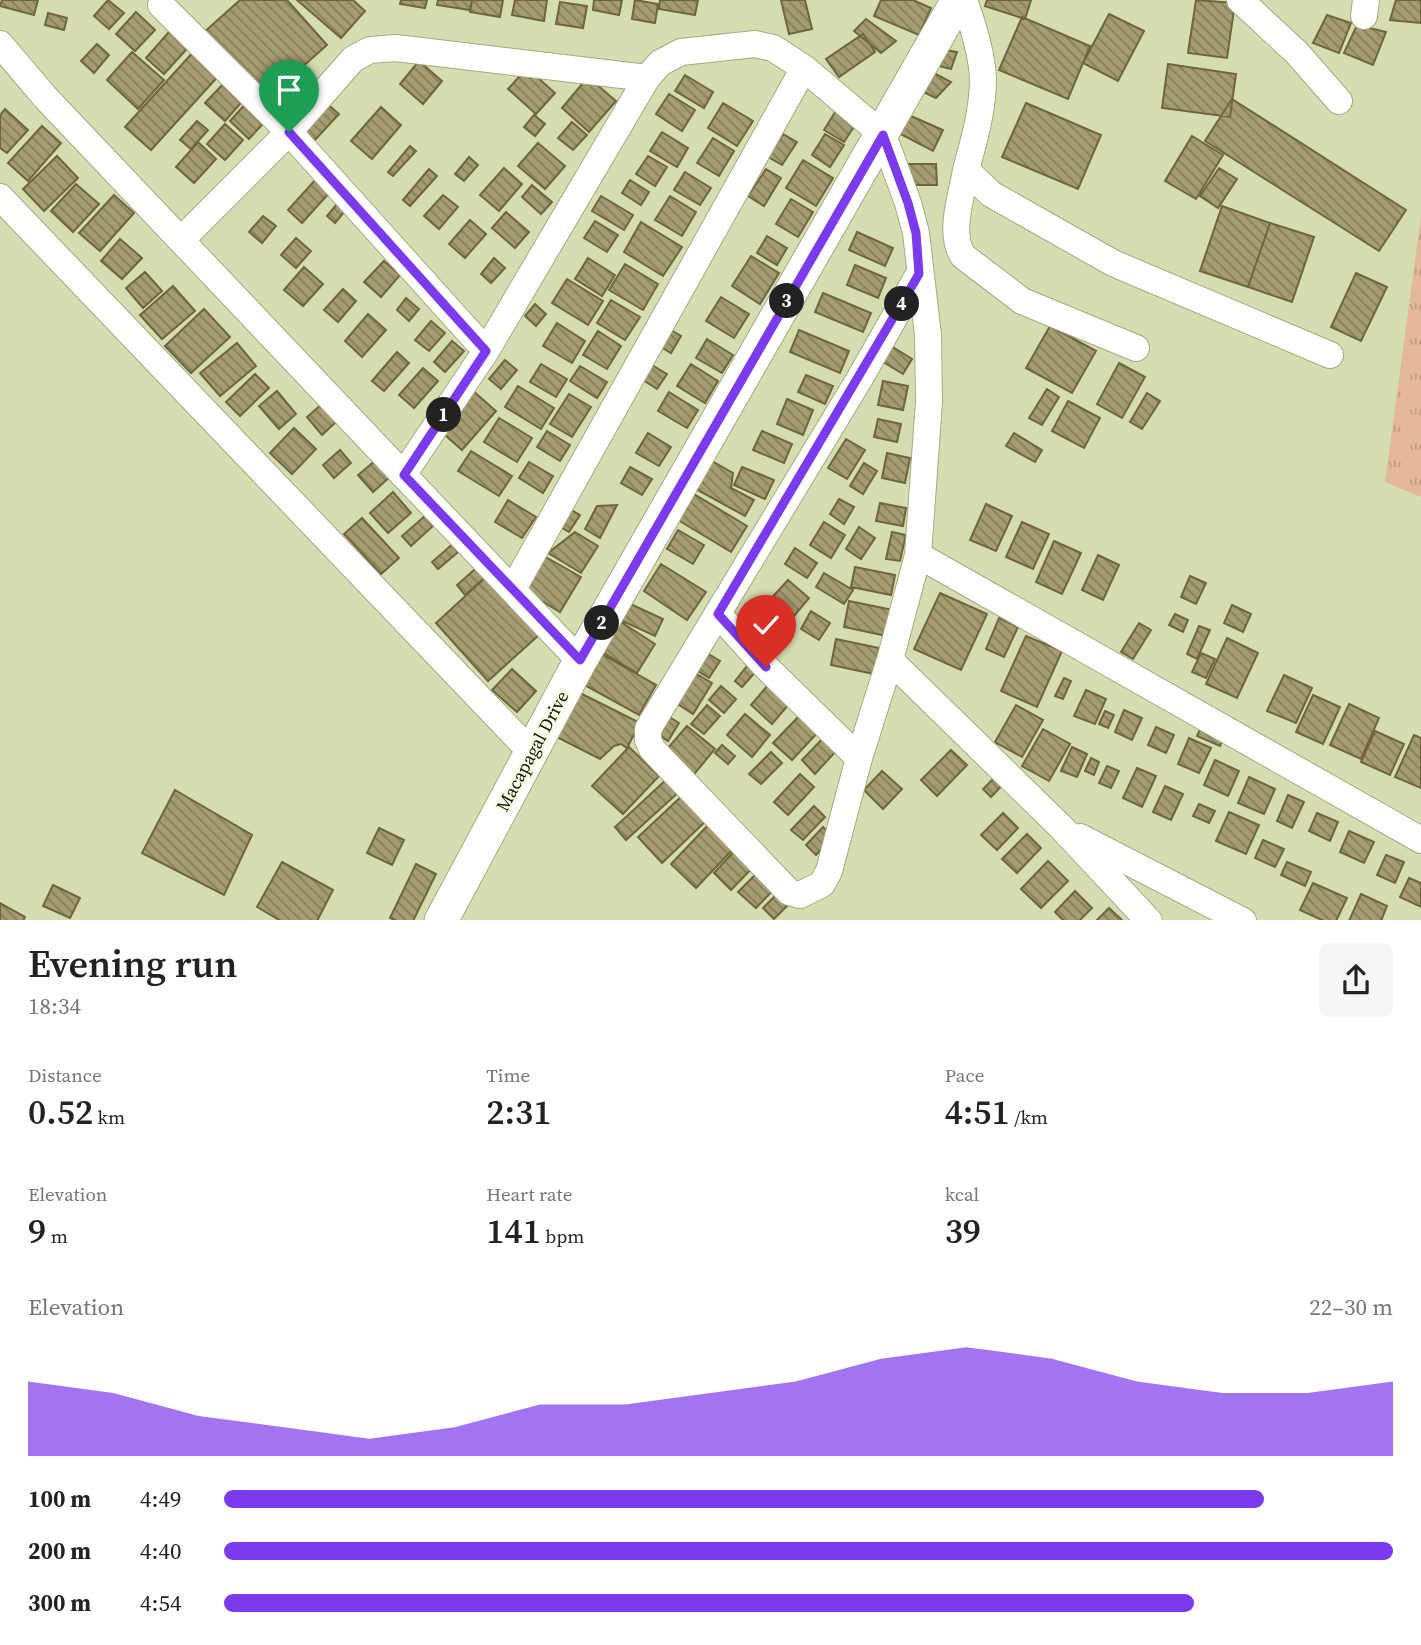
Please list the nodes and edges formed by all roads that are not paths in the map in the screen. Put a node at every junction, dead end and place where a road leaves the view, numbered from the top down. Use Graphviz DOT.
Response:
graph roads {
  1 [pos="958,0"];
  2 [pos="964,0"];
  3 [pos="1240,0"];
  4 [pos="162,5"];
  5 [pos="0,44"];
  6 [pos="804,68"];
  7 [pos="647,78"];
  8 [pos="1339,102"];
  9 [pos="289,132"];
  10 [pos="883,135"];
  11 [pos="966,170"];
  12 [pos="0,197"];
  13 [pos="182,239"];
  14 [pos="919,274"];
  15 [pos="1136,348"];
  16 [pos="486,351"];
  17 [pos="1330,355"];
  18 [pos="404,475"];
  19 [pos="918,555"];
  20 [pos="513,589"];
  21 [pos="718,614"];
  22 [pos="580,660"];
  23 [pos="890,660"];
  24 [pos="532,753"];
  25 [pos="859,758"];
  26 [pos="1061,827"];
  27 [pos="1421,840"];
  28 [pos="441,920"];
  29 [pos="1149,920"];
  30 [pos="1243,920"];
  1 -- 10 [label="main road, Macapagal Drive"];
  2 -- 11 [label="street"];
  3 -- 8 [label="street"];
  4 -- 9 [label="street"];
  5 -- 13 [label="street"];
  6 -- 7 [label="street"];
  6 -- 10 [label="street"];
  6 -- 20 [label="street"];
  7 -- 9 [label="street"];
  7 -- 16 [label="street"];
  9 -- 13 [label="street"];
  9 -- 16 [label="street"];
  10 -- 14 [label="street"];
  10 -- 22 [label="main road, Macapagal Drive"];
  11 -- 15 [label="street"];
  11 -- 17 [label="street"];
  12 -- 24 [label="street"];
  13 -- 18 [label="street"];
  14 -- 19 [label="street"];
  14 -- 21 [label="street"];
  16 -- 18 [label="street"];
  18 -- 20 [label="street"];
  19 -- 23 [label="street"];
  19 -- 27 [label="street"];
  20 -- 22 [label="street"];
  21 -- 25 [label="street"];
  21 -- 25 [label="street"];
  22 -- 24 [label="main road, Macapagal Drive"];
  23 -- 25 [label="street"];
  23 -- 26 [label="street"];
  24 -- 28 [label="main road, Macapagal Drive"];
  26 -- 29 [label="street"];
  26 -- 30 [label="street"];
}
